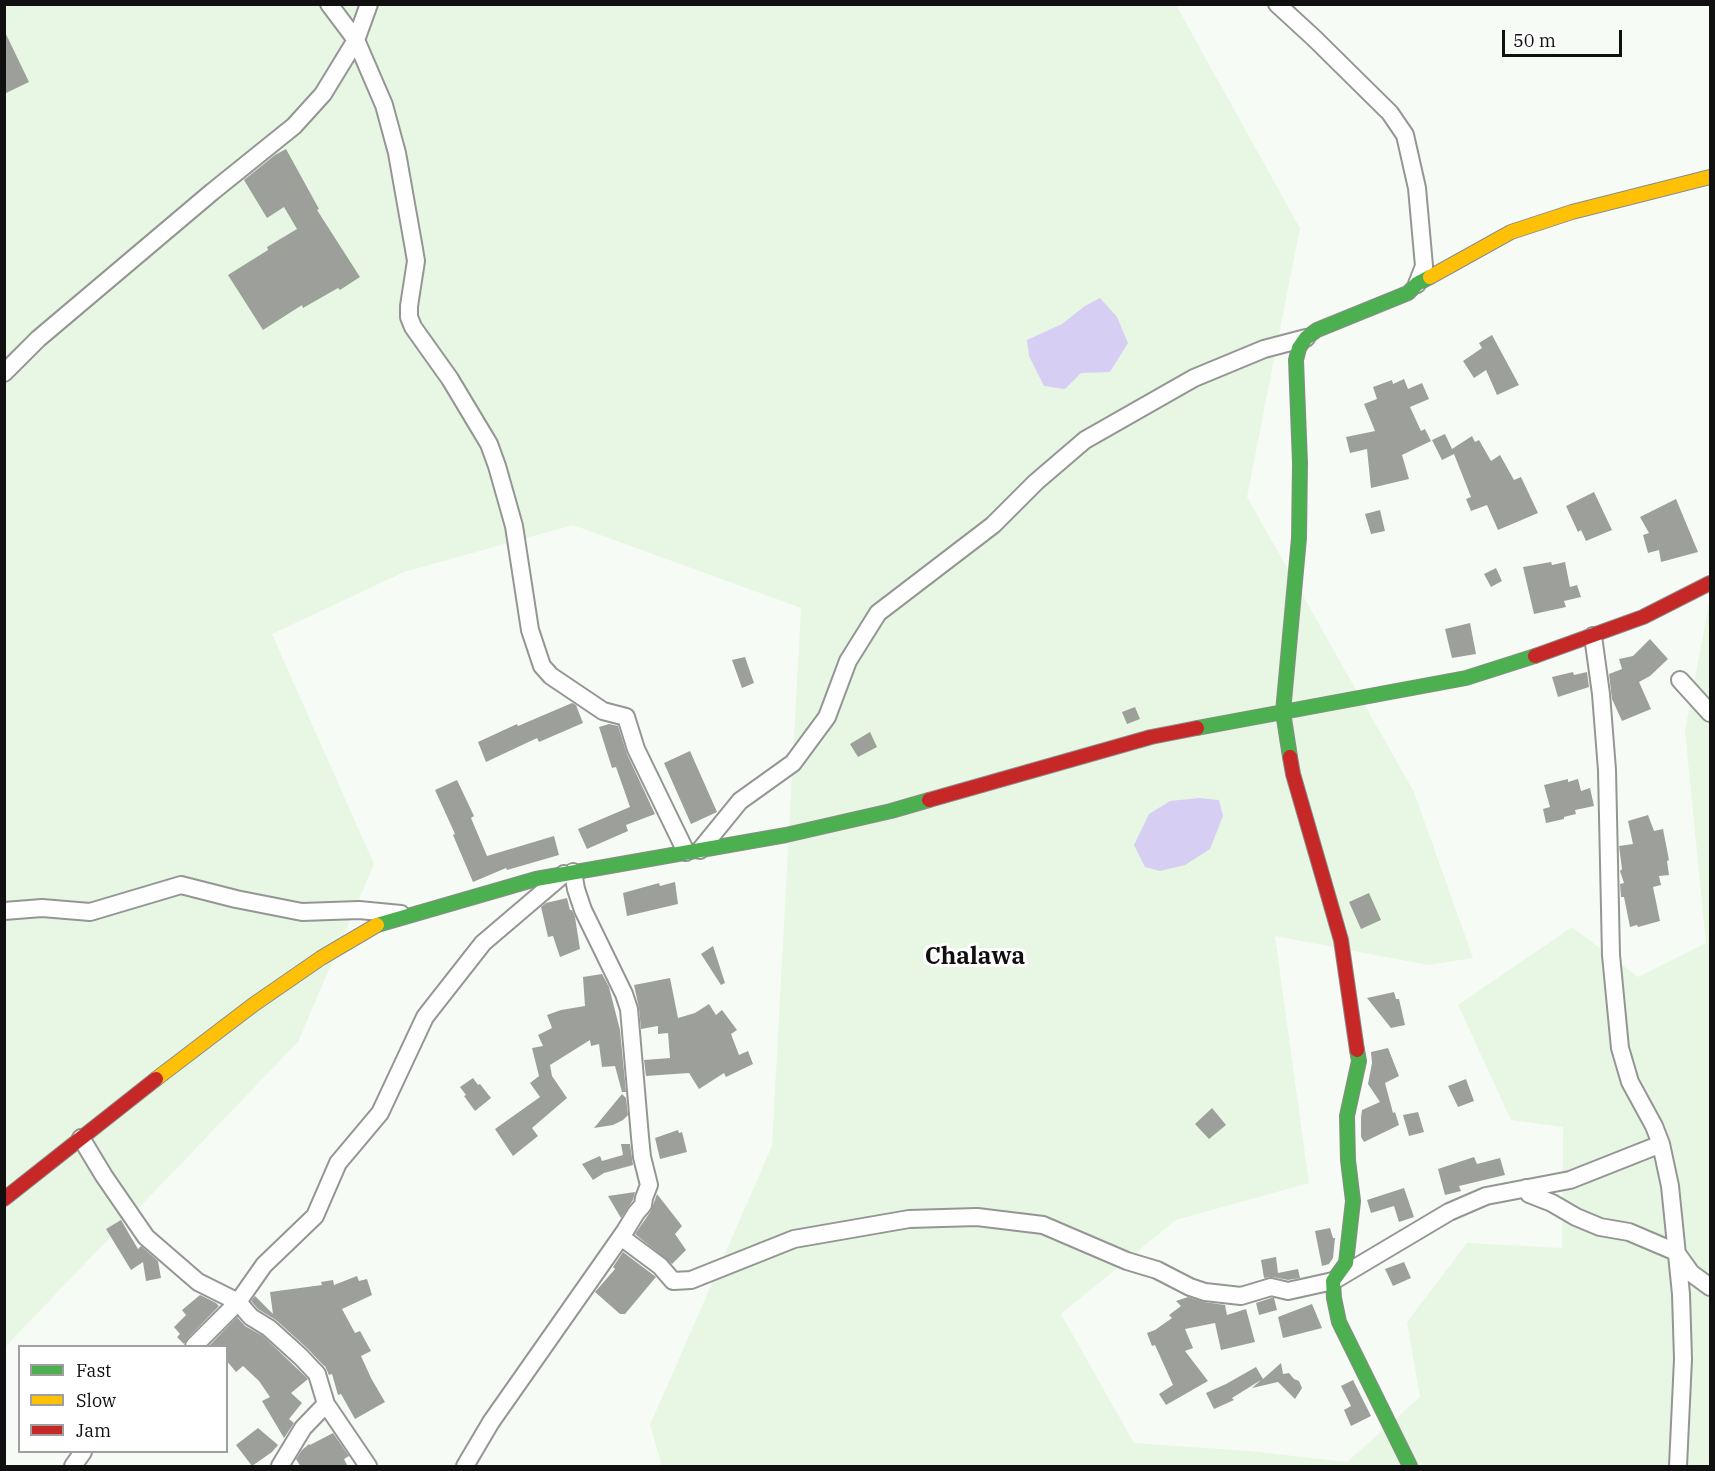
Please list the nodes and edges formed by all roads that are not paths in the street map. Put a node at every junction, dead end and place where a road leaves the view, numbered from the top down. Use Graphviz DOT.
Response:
graph roads {
  1 [pos="329,4"];
  2 [pos="369,4"];
  3 [pos="1277,4"];
  4 [pos="356,40"];
  5 [pos="1710,177"];
  6 [pos="1417,284"];
  7 [pos="1306,338"];
  8 [pos="4,373"];
  9 [pos="1710,583"];
  10 [pos="1593,636"];
  11 [pos="1680,680"];
  12 [pos="1283,712"];
  13 [pos="1710,713"];
  14 [pos="693,851"];
  15 [pos="569,873"];
  16 [pos="4,911"];
  17 [pos="408,915"];
  18 [pos="81,1138"];
  19 [pos="1661,1143"];
  20 [pos="1526,1188"];
  21 [pos="4,1199"];
  22 [pos="621,1237"];
  23 [pos="1676,1252"];
  24 [pos="1333,1281"];
  25 [pos="1710,1287"];
  26 [pos="238,1302"];
  27 [pos="196,1345"];
  28 [pos="326,1404"];
  29 [pos="82,1453"];
  30 [pos="73,1467"];
  31 [pos="280,1467"];
  32 [pos="368,1467"];
  33 [pos="465,1467"];
  34 [pos="1410,1467"];
  35 [pos="1678,1467"];
  1 -- 4 [label="street"];
  2 -- 4 [label="street"];
  3 -- 6 [label="street"];
  4 -- 8 [label="street"];
  4 -- 14 [label="street"];
  5 -- 6 [label="street"];
  6 -- 7 [label="street"];
  7 -- 12 [label="street"];
  7 -- 14 [label="street"];
  9 -- 10 [label="street"];
  10 -- 12 [label="street"];
  10 -- 19 [label="street"];
  11 -- 13 [label="street"];
  12 -- 14 [label="street"];
  12 -- 24 [label="street"];
  14 -- 15 [label="street"];
  15 -- 17 [label="street"];
  15 -- 22 [label="street"];
  15 -- 26 [label="street"];
  16 -- 17 [label="street"];
  17 -- 18 [label="street"];
  18 -- 21 [label="street"];
  18 -- 26 [label="street"];
  19 -- 20 [label="street"];
  19 -- 23 [label="street"];
  20 -- 23 [label="street"];
  20 -- 24 [label="street"];
  22 -- 24 [label="street"];
  22 -- 33 [label="street"];
  23 -- 25 [label="street"];
  23 -- 35 [label="street"];
  24 -- 34 [label="street"];
  26 -- 27 [label="street"];
  26 -- 28 [label="street"];
  28 -- 31 [label="street"];
  28 -- 32 [label="street"];
  29 -- 30 [label="street"];
}
